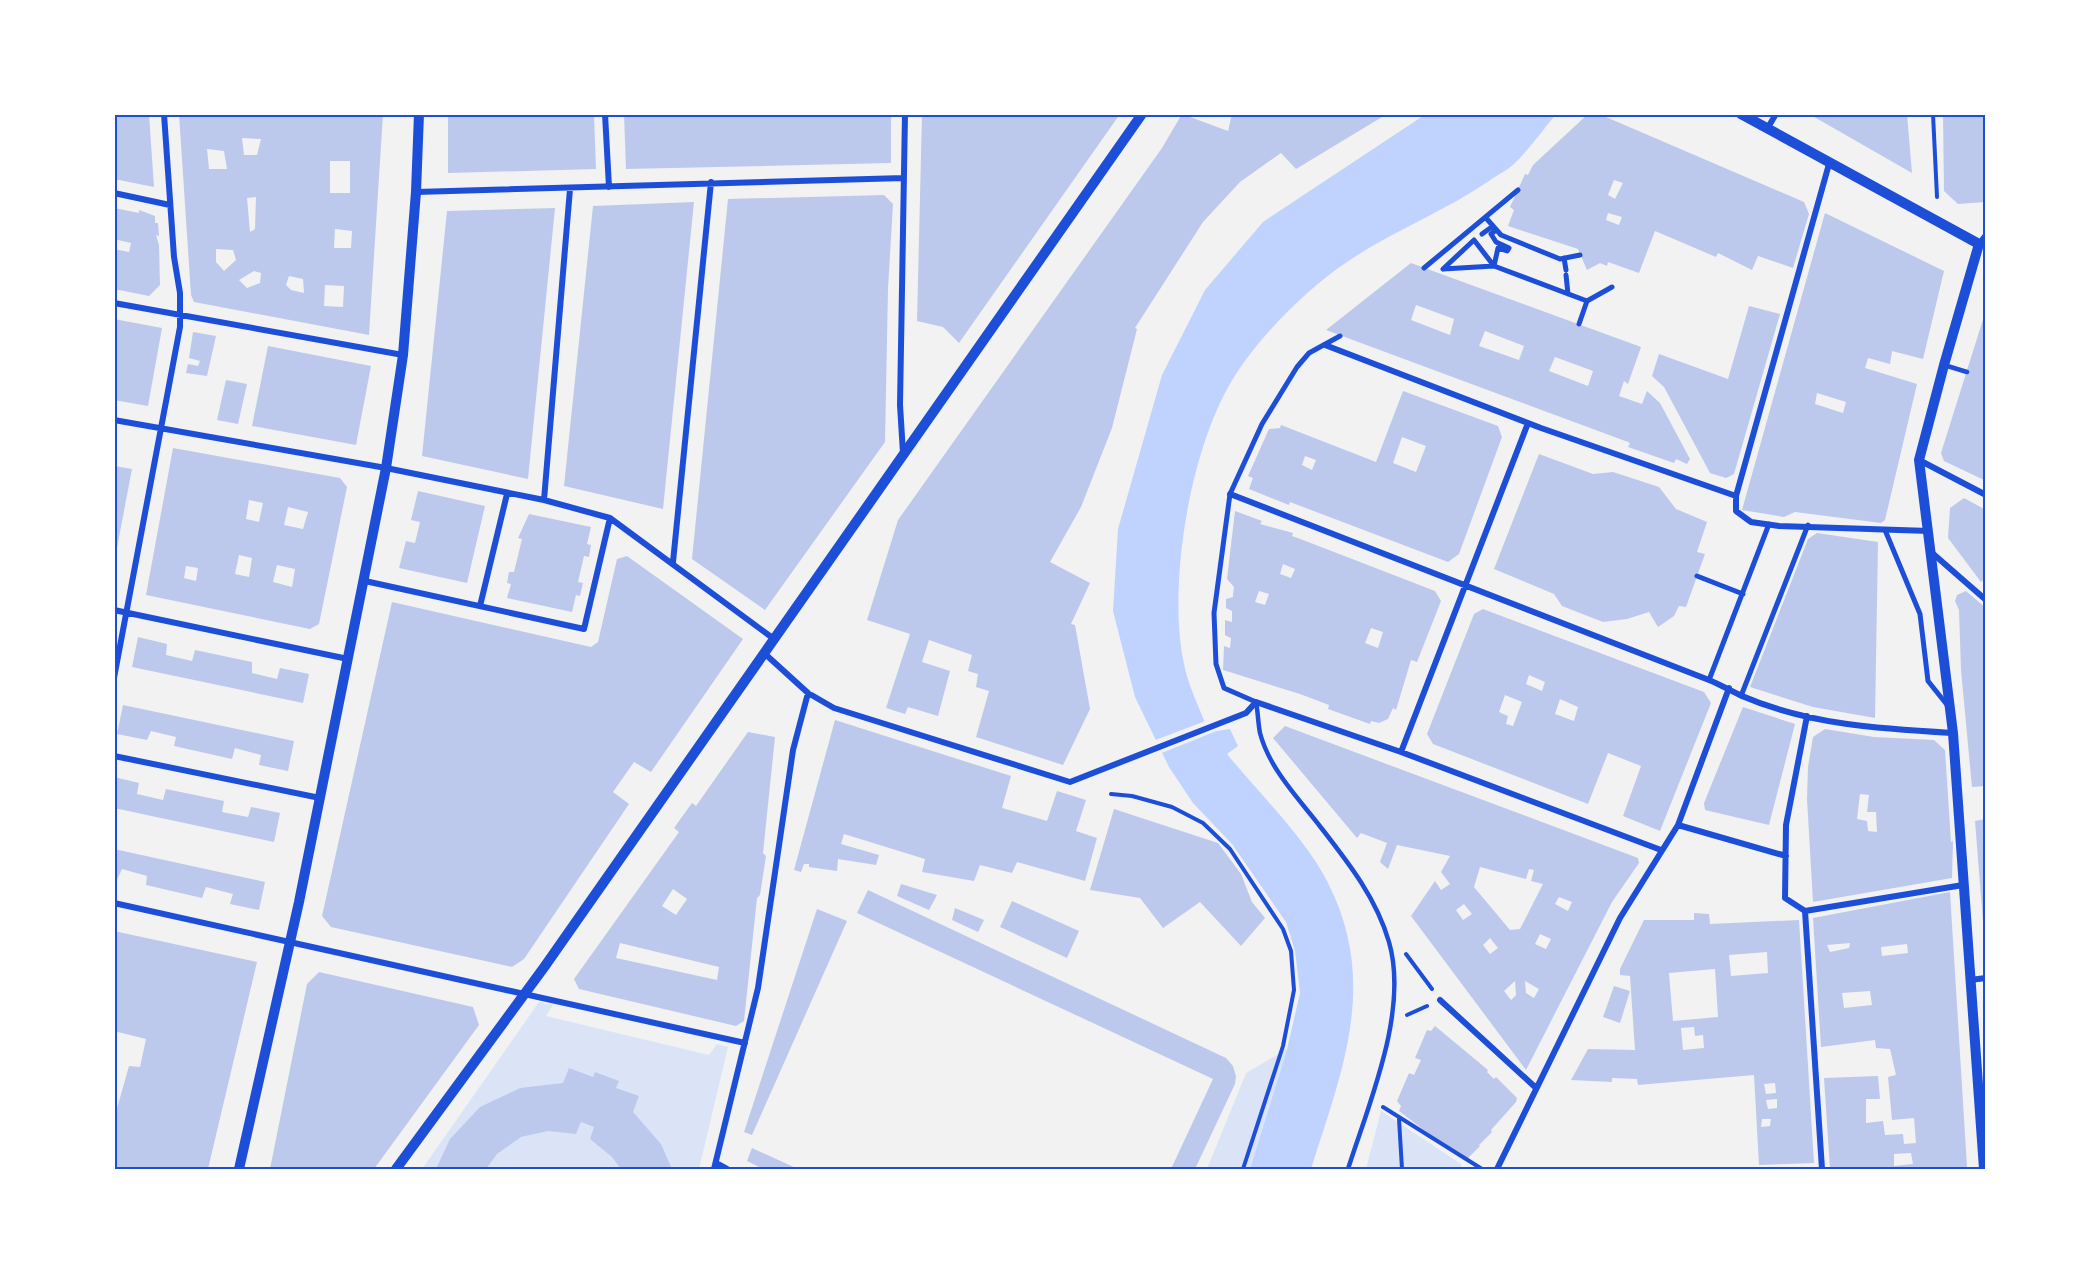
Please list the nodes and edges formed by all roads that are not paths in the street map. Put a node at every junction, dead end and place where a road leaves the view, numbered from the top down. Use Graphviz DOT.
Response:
graph roads {
  1 [pos="164,114"];
  2 [pos="419,114"];
  3 [pos="605,114"];
  4 [pos="905,114"];
  5 [pos="1142,114"];
  6 [pos="1742,114"];
  7 [pos="1776,114"];
  8 [pos="1767,129"];
  9 [pos="1829,164"];
  10 [pos="904,178"];
  11 [pos="711,182"];
  12 [pos="609,188"];
  13 [pos="570,189"];
  14 [pos="1518,190"];
  15 [pos="416,192"];
  16 [pos="114,193"];
  17 [pos="170,205"];
  18 [pos="1486,218"];
  19 [pos="1495,228"];
  20 [pos="1482,234"];
  21 [pos="1983,240"];
  22 [pos="1580,255"];
  23 [pos="1564,258"];
  24 [pos="1494,266"];
  25 [pos="1424,268"];
  26 [pos="1612,287"];
  27 [pos="1568,294"];
  28 [pos="1587,302"];
  29 [pos="114,303"];
  30 [pos="180,316"];
  31 [pos="1579,324"];
  32 [pos="1340,336"];
  33 [pos="1325,345"];
  34 [pos="403,355"];
  35 [pos="1944,365"];
  36 [pos="1967,372"];
  37 [pos="114,420"];
  38 [pos="1528,423"];
  39 [pos="162,429"];
  40 [pos="903,456"];
  41 [pos="1919,460"];
  42 [pos="386,468"];
  43 [pos="507,494"];
  44 [pos="1230,494"];
  45 [pos="1986,495"];
  46 [pos="1736,496"];
  47 [pos="544,500"];
  48 [pos="610,518"];
  49 [pos="1769,524"];
  50 [pos="1808,525"];
  51 [pos="1885,530"];
  52 [pos="1929,531"];
  53 [pos="1931,552"];
  54 [pos="674,562"];
  55 [pos="1697,576"];
  56 [pos="365,581"];
  57 [pos="1464,586"];
  58 [pos="1743,594"];
  59 [pos="1986,600"];
  60 [pos="480,606"];
  61 [pos="114,610"];
  62 [pos="128,612"];
  63 [pos="774,639"];
  64 [pos="764,653"];
  65 [pos="349,659"];
  66 [pos="114,678"];
  67 [pos="1709,680"];
  68 [pos="1729,688"];
  69 [pos="808,693"];
  70 [pos="1741,696"];
  71 [pos="1256,702"];
  72 [pos="1948,707"];
  73 [pos="1807,716"];
  74 [pos="1953,733"];
  75 [pos="1401,752"];
  76 [pos="114,756"];
  77 [pos="320,798"];
  78 [pos="1678,825"];
  79 [pos="1661,850"];
  80 [pos="1786,856"];
  81 [pos="1963,885"];
  82 [pos="114,903"];
  83 [pos="1805,911"];
  84 [pos="290,942"];
  85 [pos="1986,978"];
  86 [pos="1970,980"];
  87 [pos="524,994"];
  88 [pos="1440,1000"];
  89 [pos="745,1043"];
  90 [pos="1535,1087"];
  91 [pos="715,1166"];
  92 [pos="239,1169"];
  93 [pos="396,1169"];
  94 [pos="727,1169"];
  95 [pos="1348,1169"];
  96 [pos="1497,1169"];
  97 [pos="1822,1169"];
  98 [pos="1984,1169"];
  1 -- 17 [label="street"];
  2 -- 15 [label="street"];
  3 -- 12 [label="street"];
  4 -- 10 [label="street"];
  5 -- 40 [label="street"];
  6 -- 8 [label="street"];
  7 -- 8 [label="street"];
  8 -- 9 [label="street"];
  9 -- 21 [label="street"];
  9 -- 46 [label="street"];
  10 -- 11 [label="street"];
  10 -- 40 [label="street"];
  11 -- 12 [label="street"];
  11 -- 54 [label="street"];
  12 -- 13 [label="street"];
  13 -- 15 [label="street"];
  13 -- 47 [label="street"];
  14 -- 18 [label="street"];
  15 -- 34 [label="street"];
  16 -- 17 [label="street"];
  17 -- 30 [label="street"];
  18 -- 19 [label="street"];
  18 -- 25 [label="street"];
  19 -- 20 [label="street"];
  19 -- 23 [label="street"];
  19 -- 24 [label="street"];
  21 -- 35 [label="street"];
  22 -- 23 [label="street"];
  23 -- 27 [label="street"];
  24 -- 24 [label="street"];
  24 -- 27 [label="street"];
  26 -- 28 [label="street"];
  27 -- 28 [label="street"];
  28 -- 31 [label="street"];
  29 -- 30 [label="street"];
  30 -- 34 [label="street"];
  30 -- 39 [label="street"];
  32 -- 44 [label="street"];
  33 -- 38 [label="street"];
  34 -- 42 [label="street"];
  35 -- 36 [label="lane"];
  35 -- 41 [label="street"];
  37 -- 39 [label="street"];
  38 -- 46 [label="street"];
  38 -- 57 [label="street"];
  39 -- 42 [label="street"];
  39 -- 62 [label="street"];
  40 -- 63 [label="street"];
  41 -- 45 [label="street"];
  41 -- 52 [label="street"];
  42 -- 43 [label="street"];
  42 -- 56 [label="street"];
  43 -- 47 [label="street"];
  43 -- 60 [label="street"];
  44 -- 57 [label="street"];
  44 -- 71 [label="street"];
  46 -- 49 [label="street"];
  47 -- 48 [label="street"];
  48 -- 54 [label="street"];
  48 -- 60 [label="street"];
  49 -- 50 [label="street"];
  49 -- 58 [label="street"];
  50 -- 51 [label="street"];
  50 -- 70 [label="street"];
  51 -- 52 [label="street"];
  51 -- 72 [label="street"];
  52 -- 53 [label="street"];
  53 -- 59 [label="street"];
  53 -- 72 [label="street"];
  54 -- 63 [label="street"];
  55 -- 58 [label="street"];
  56 -- 60 [label="street"];
  56 -- 65 [label="street"];
  57 -- 67 [label="street"];
  57 -- 75 [label="street"];
  58 -- 67 [label="street"];
  61 -- 62 [label="street"];
  62 -- 65 [label="street"];
  62 -- 66 [label="street"];
  63 -- 64 [label="street"];
  64 -- 69 [label="street"];
  64 -- 87 [label="street"];
  65 -- 77 [label="street"];
  67 -- 68 [label="street"];
  68 -- 70 [label="street"];
  68 -- 78 [label="street"];
  69 -- 71 [label="street"];
  69 -- 89 [label="street"];
  70 -- 73 [label="street"];
  71 -- 75 [label="street"];
  71 -- 95 [label="lane"];
  72 -- 74 [label="street"];
  73 -- 74 [label="street"];
  73 -- 80 [label="street"];
  74 -- 81 [label="street"];
  75 -- 79 [label="street"];
  76 -- 77 [label="street"];
  77 -- 84 [label="street"];
  78 -- 79 [label="street"];
  78 -- 80 [label="street"];
  79 -- 90 [label="street"];
  80 -- 83 [label="street"];
  81 -- 83 [label="street"];
  81 -- 86 [label="street"];
  82 -- 84 [label="street"];
  83 -- 97 [label="street"];
  84 -- 87 [label="street"];
  84 -- 92 [label="street"];
  85 -- 86 [label="street"];
  86 -- 98 [label="street"];
  87 -- 89 [label="street"];
  87 -- 93 [label="street"];
  88 -- 90 [label="street"];
  89 -- 91 [label="street"];
  90 -- 96 [label="street"];
  91 -- 94 [label="street"];
}
